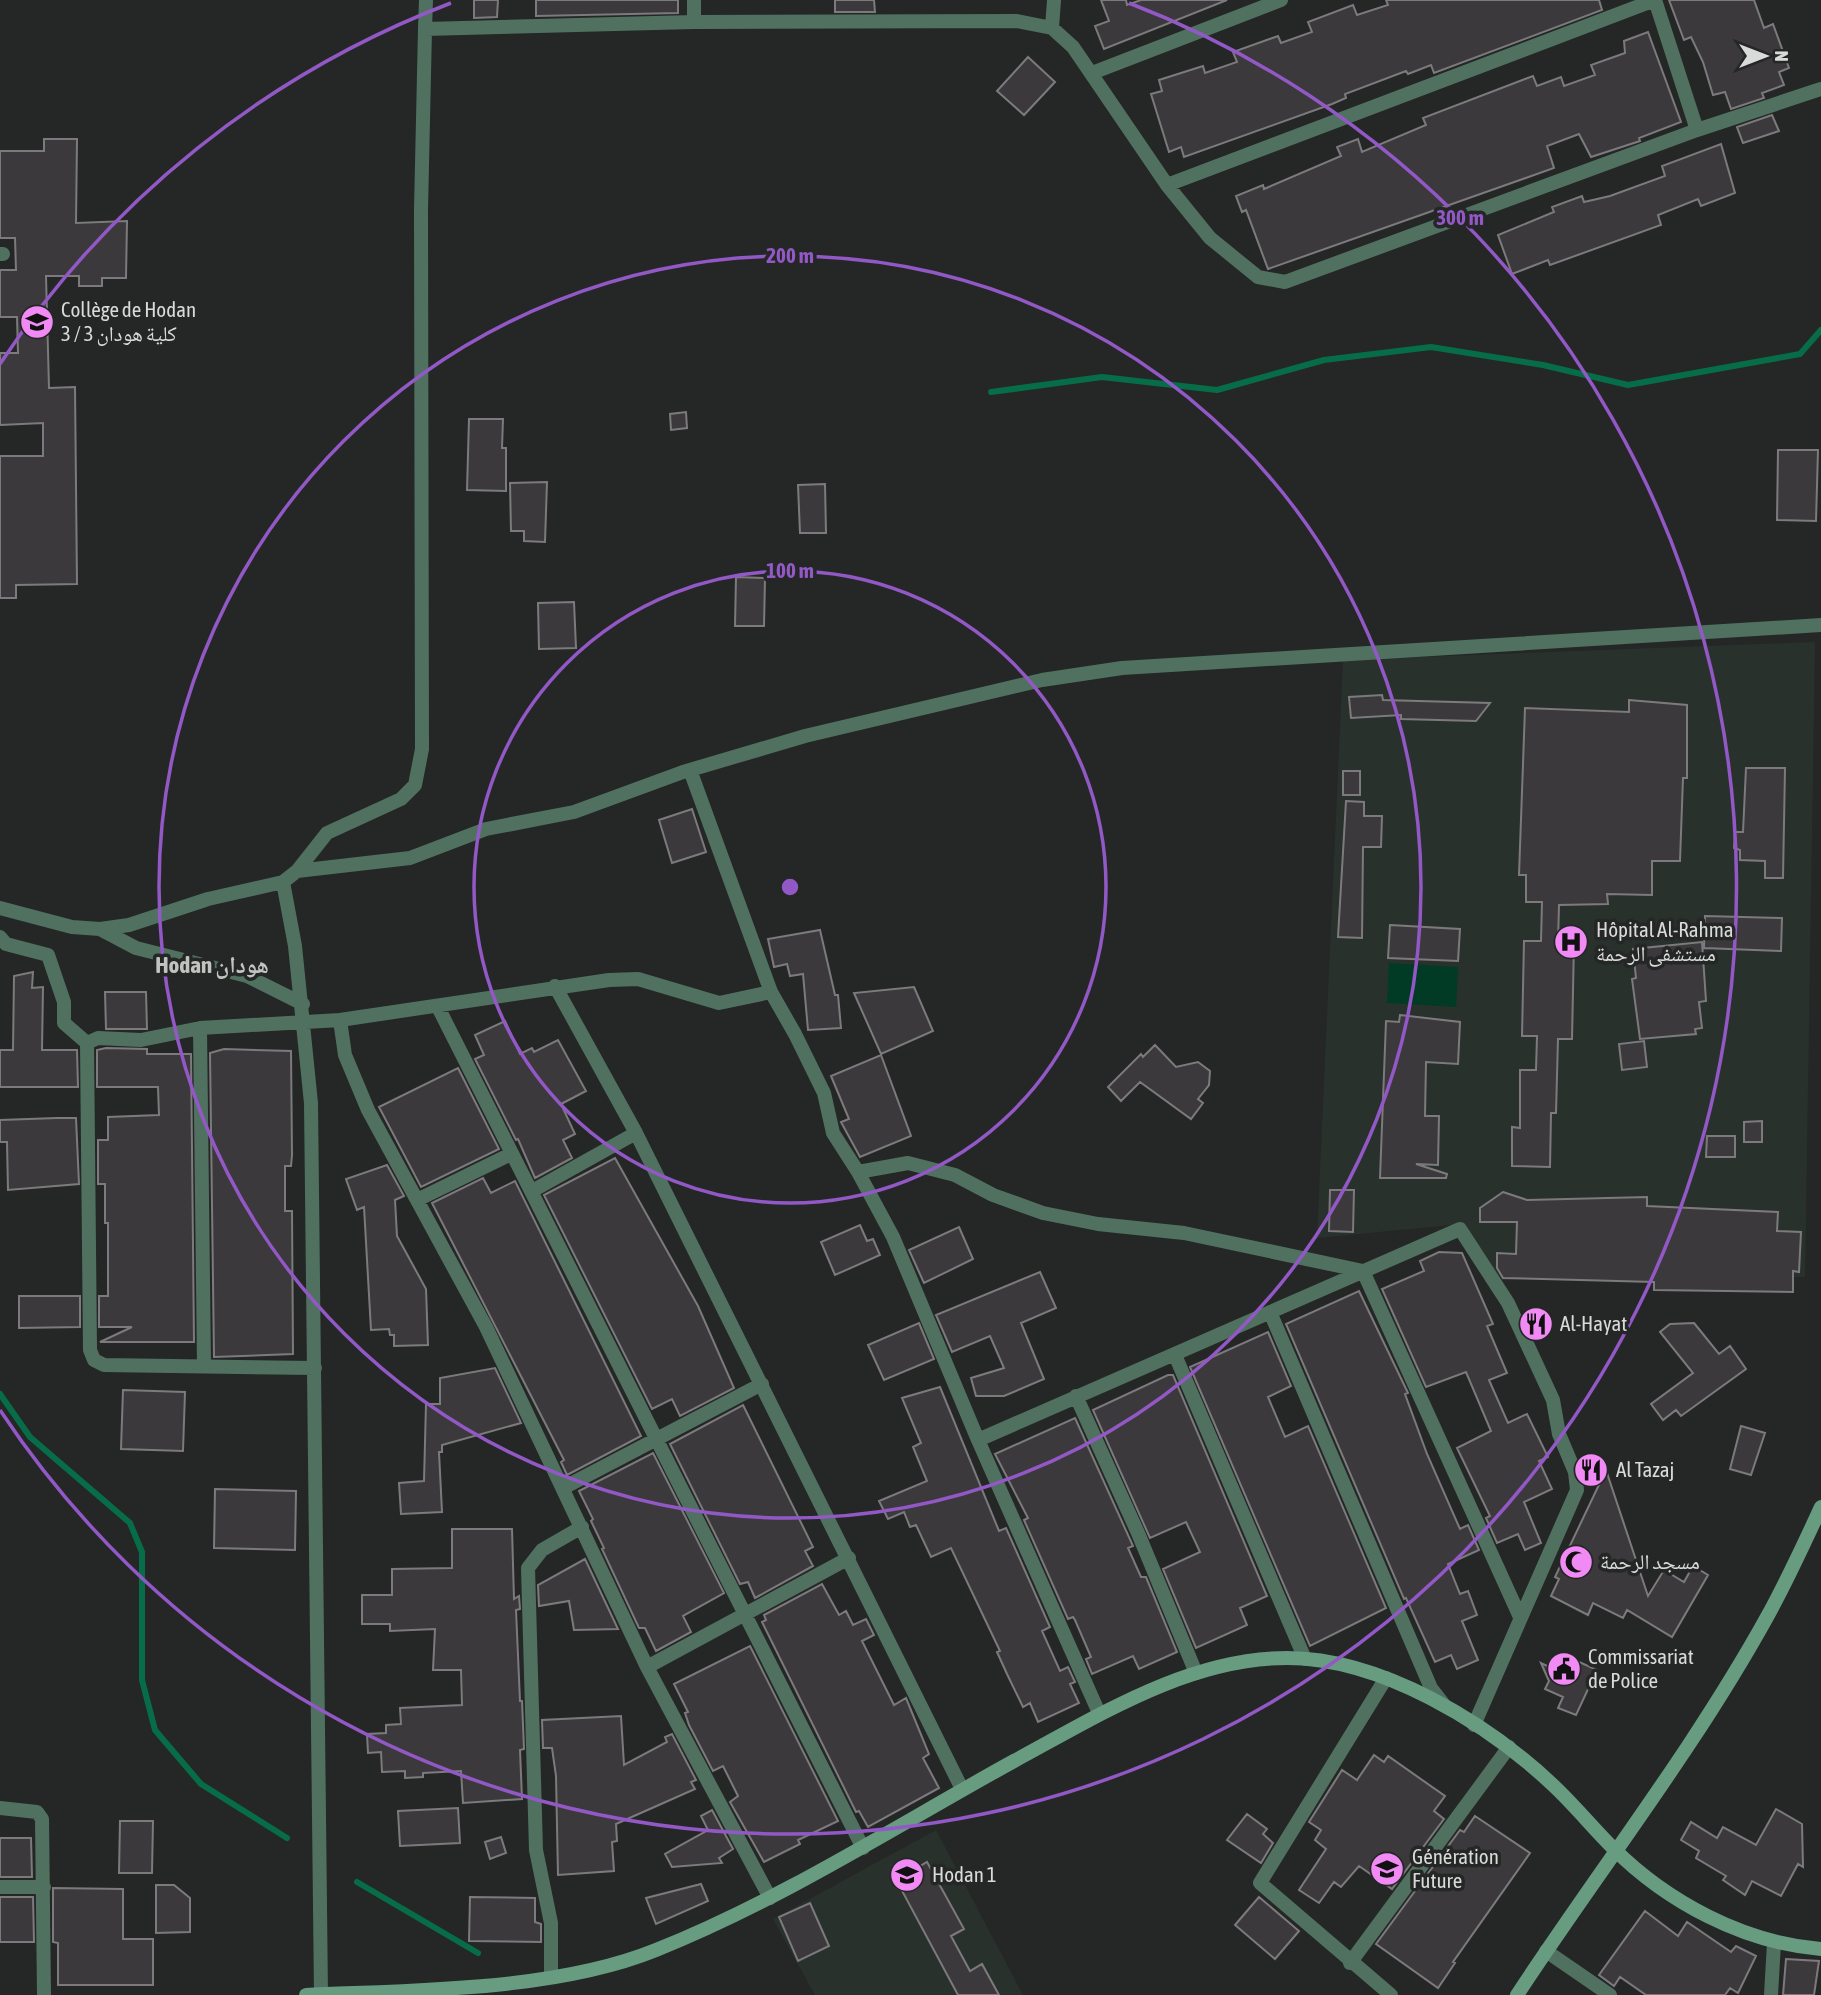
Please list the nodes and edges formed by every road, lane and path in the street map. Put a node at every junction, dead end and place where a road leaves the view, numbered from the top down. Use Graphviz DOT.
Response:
graph roads {
  1 [pos="426,0"];
  2 [pos="694,0"];
  3 [pos="1054,0"];
  4 [pos="1281,0"];
  5 [pos="1655,0"];
  6 [pos="694,22"];
  7 [pos="1052,28"];
  8 [pos="425,29"];
  9 [pos="1092,73"];
  10 [pos="1821,89"];
  11 [pos="1697,130"];
  12 [pos="1167,185"];
  13 [pos="1821,625"];
  14 [pos="690,770"];
  15 [pos="296,871"];
  16 [pos="283,882"];
  17 [pos="0,908"];
  18 [pos="100,929"];
  19 [pos="0,937"];
  20 [pos="555,986"];
  21 [pos="771,992"];
  22 [pos="303,1004"];
  23 [pos="438,1007"];
  24 [pos="340,1020"];
  25 [pos="305,1023"];
  26 [pos="200,1028"];
  27 [pos="87,1043"];
  28 [pos="636,1133"];
  29 [pos="511,1154"];
  30 [pos="858,1172"];
  31 [pos="531,1191"];
  32 [pos="417,1200"];
  33 [pos="1363,1271"];
  34 [pos="1270,1312"];
  35 [pos="1175,1355"];
  36 [pos="204,1365"];
  37 [pos="315,1368"];
  38 [pos="762,1384"];
  39 [pos="1076,1396"];
  40 [pos="654,1439"];
  41 [pos="978,1440"];
  42 [pos="563,1488"];
  43 [pos="1821,1507"];
  44 [pos="582,1527"];
  45 [pos="849,1558"];
  46 [pos="743,1614"];
  47 [pos="1520,1617"];
  48 [pos="1305,1659"];
  49 [pos="647,1667"];
  50 [pos="1196,1674"];
  51 [pos="1386,1678"];
  52 [pos="1447,1708"];
  53 [pos="1099,1713"];
  54 [pos="1474,1726"];
  55 [pos="1509,1747"];
  56 [pos="962,1790"];
  57 [pos="0,1808"];
  58 [pos="863,1848"];
  59 [pos="1615,1850"];
  60 [pos="0,1887"];
  61 [pos="44,1887"];
  62 [pos="770,1898"];
  63 [pos="1774,1943"];
  64 [pos="1821,1949"];
  65 [pos="1546,1951"];
  66 [pos="1350,1963"];
  67 [pos="551,1978"];
  68 [pos="456,1991"];
  69 [pos="44,1995"];
  70 [pos="306,1995"];
  71 [pos="321,1995"];
  72 [pos="1391,1995"];
  73 [pos="1517,1995"];
  74 [pos="1610,1995"];
  75 [pos="1771,1995"];
  1 -- 8 [label="street"];
  2 -- 6 [label="street"];
  3 -- 7 [label="street"];
  4 -- 9 [label="street"];
  5 -- 11 [label="street"];
  5 -- 12 [label="street"];
  6 -- 7 [label="street"];
  6 -- 8 [label="street"];
  7 -- 9 [label="street"];
  8 -- 15 [label="street"];
  9 -- 12 [label="street"];
  10 -- 11 [label="street"];
  11 -- 12 [label="street"];
  13 -- 14 [label="street"];
  14 -- 15 [label="street"];
  14 -- 21 [label="street"];
  15 -- 16 [label="street"];
  16 -- 18 [label="street"];
  16 -- 22 [label="street"];
  17 -- 18 [label="street"];
  18 -- 22 [label="street"];
  19 -- 27 [label="street"];
  20 -- 21 [label="street"];
  20 -- 23 [label="street"];
  20 -- 28 [label="street"];
  21 -- 30 [label="street"];
  22 -- 25 [label="street"];
  23 -- 24 [label="street"];
  23 -- 29 [label="street"];
  24 -- 25 [label="street"];
  24 -- 32 [label="street"];
  25 -- 26 [label="street"];
  25 -- 37 [label="street"];
  26 -- 27 [label="street"];
  26 -- 36 [label="street"];
  27 -- 36 [label="street"];
  28 -- 31 [label="street"];
  28 -- 38 [label="street"];
  29 -- 31 [label="street"];
  29 -- 32 [label="street"];
  30 -- 33 [label="street"];
  30 -- 41 [label="street"];
  31 -- 40 [label="street"];
  32 -- 42 [label="street"];
  33 -- 34 [label="street"];
  33 -- 47 [label="street"];
  33 -- 47 [label="street"];
  34 -- 35 [label="street"];
  34 -- 52 [label="street"];
  35 -- 39 [label="street"];
  35 -- 48 [label="street"];
  36 -- 37 [label="street"];
  37 -- 71 [label="street"];
  38 -- 40 [label="street"];
  38 -- 45 [label="street"];
  39 -- 41 [label="street"];
  39 -- 50 [label="street"];
  40 -- 42 [label="street"];
  40 -- 46 [label="street"];
  41 -- 53 [label="street"];
  42 -- 44 [label="street"];
  43 -- 59 [label="street"];
  44 -- 49 [label="street"];
  44 -- 67 [label="street"];
  45 -- 46 [label="street"];
  45 -- 56 [label="street"];
  46 -- 49 [label="street"];
  46 -- 58 [label="street"];
  47 -- 54 [label="street"];
  48 -- 50 [label="street"];
  48 -- 51 [label="street"];
  49 -- 62 [label="street"];
  50 -- 53 [label="street"];
  51 -- 52 [label="street"];
  51 -- 66 [label="street"];
  52 -- 54 [label="street"];
  53 -- 56 [label="street"];
  54 -- 55 [label="street"];
  55 -- 59 [label="street"];
  55 -- 66 [label="street"];
  56 -- 58 [label="street"];
  57 -- 61 [label="street"];
  58 -- 62 [label="street"];
  59 -- 63 [label="street"];
  59 -- 65 [label="street"];
  60 -- 61 [label="street"];
  61 -- 69 [label="street"];
  62 -- 67 [label="street"];
  63 -- 64 [label="street"];
  63 -- 75 [label="street"];
  65 -- 73 [label="street"];
  65 -- 74 [label="street"];
  66 -- 72 [label="street"];
  67 -- 68 [label="street"];
  68 -- 71 [label="street"];
  70 -- 71 [label="street"];
}
